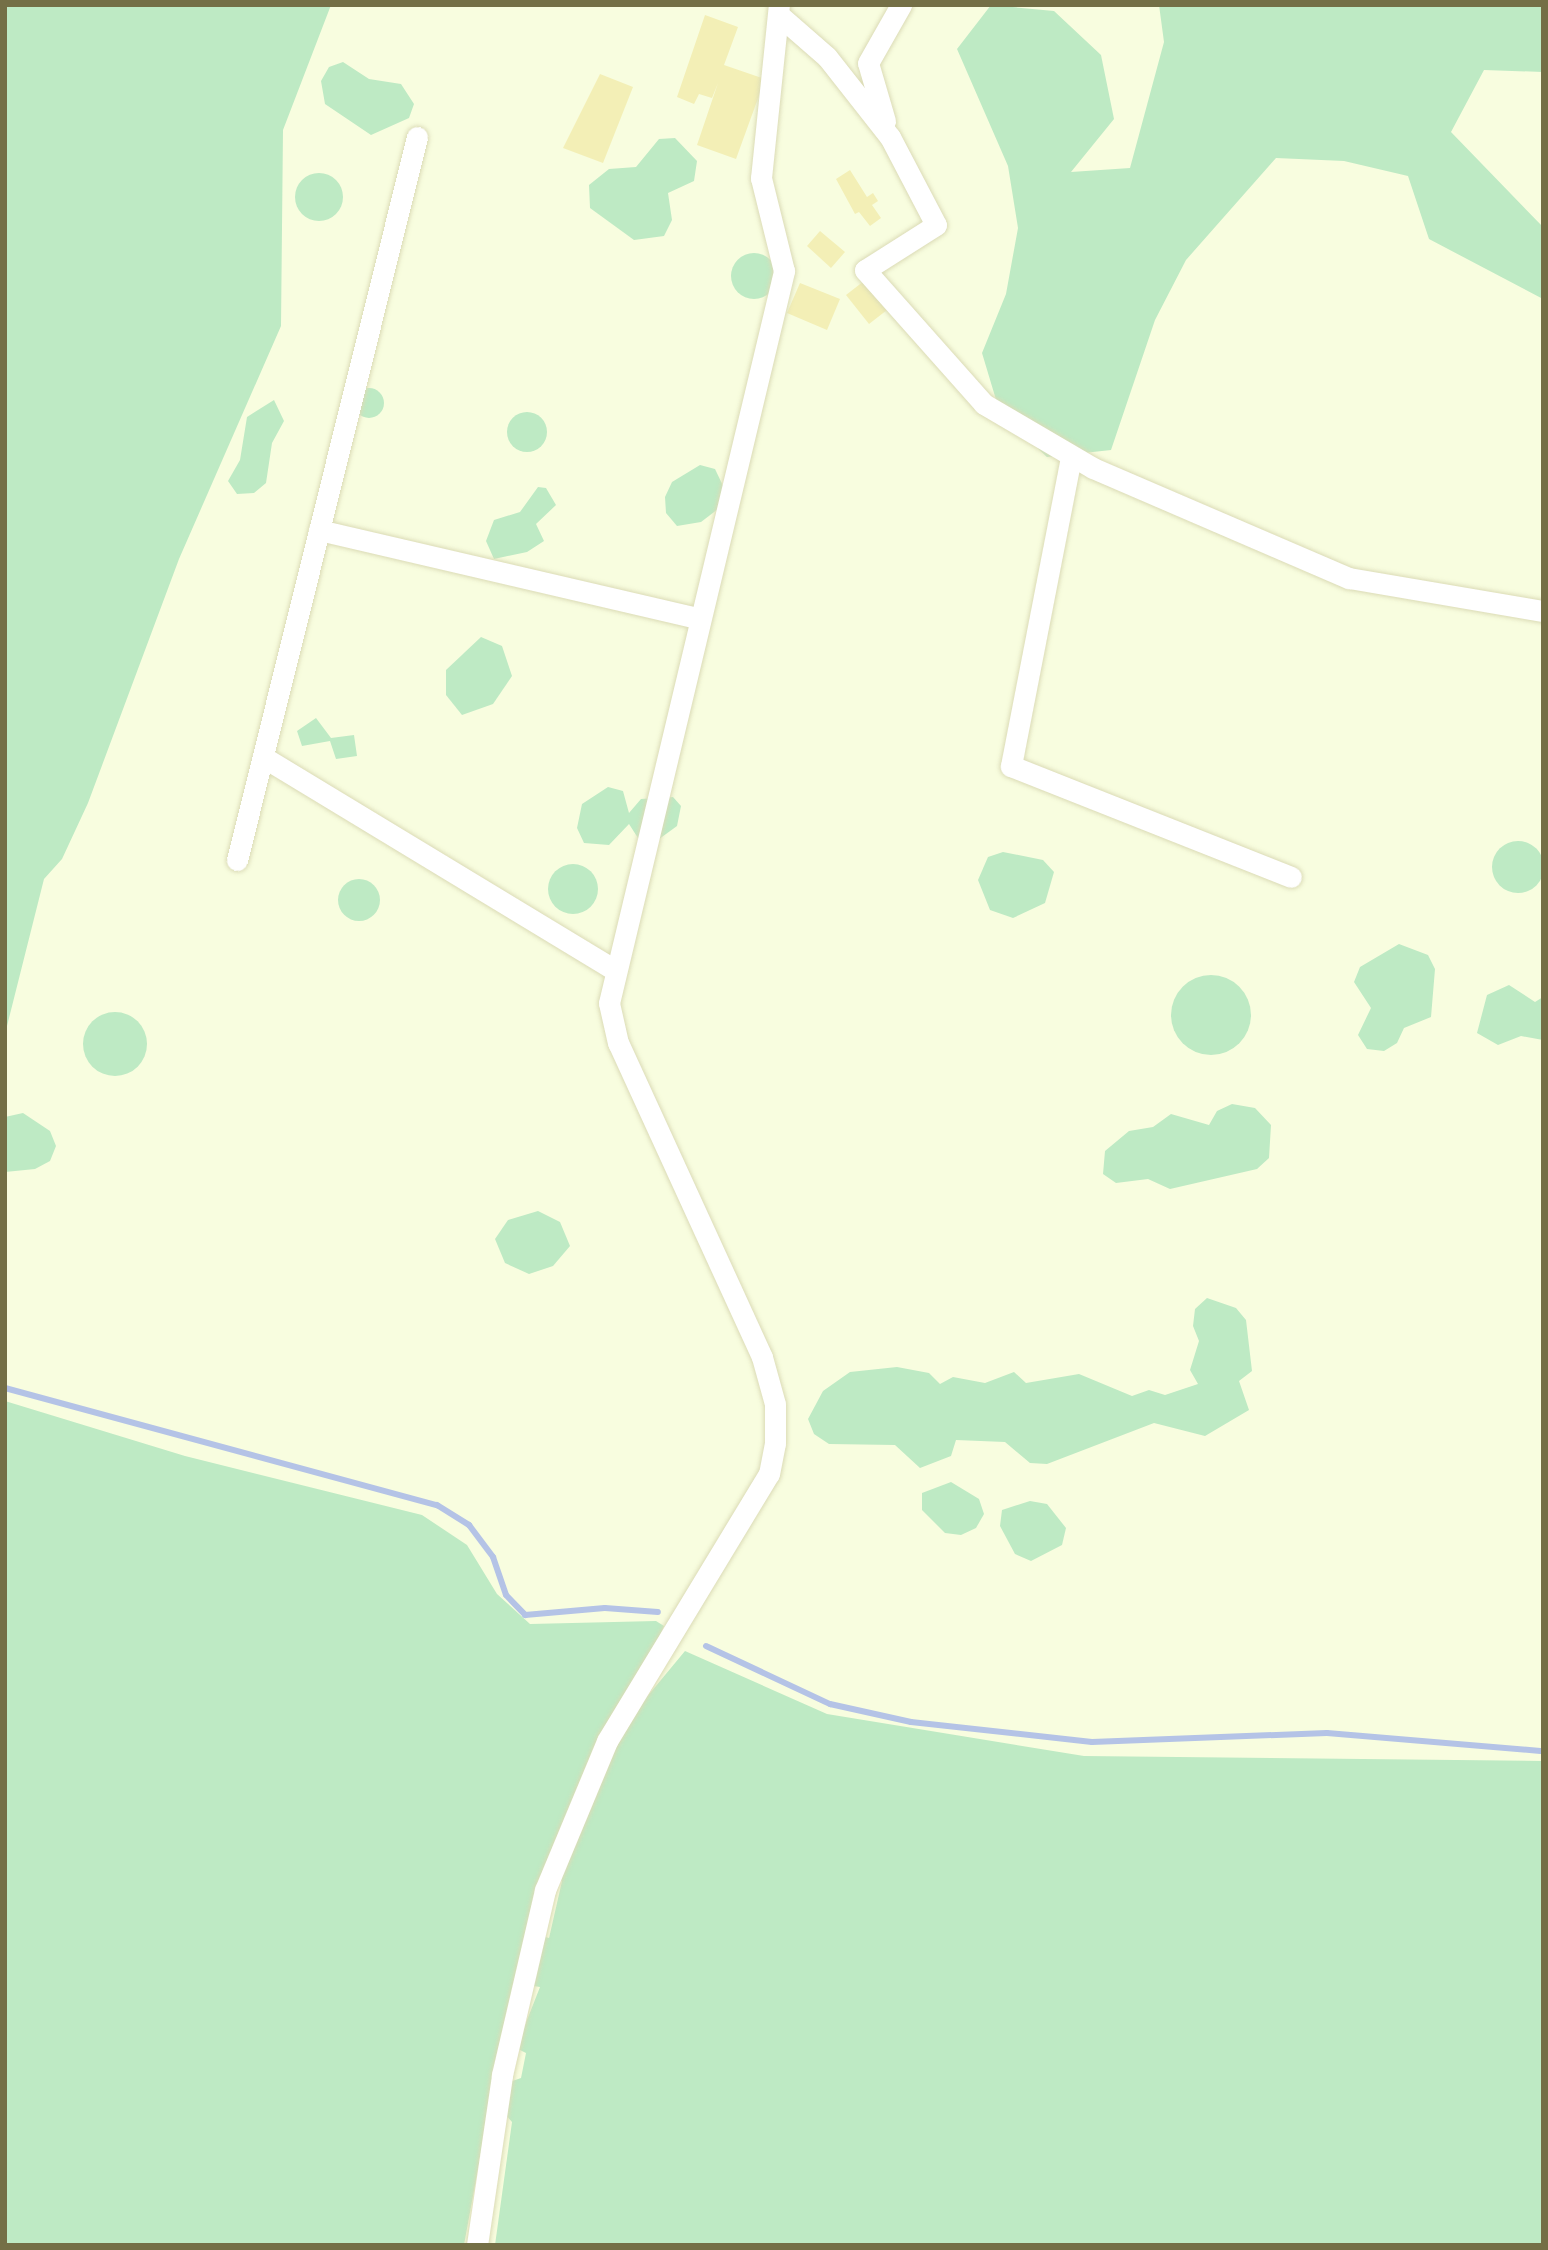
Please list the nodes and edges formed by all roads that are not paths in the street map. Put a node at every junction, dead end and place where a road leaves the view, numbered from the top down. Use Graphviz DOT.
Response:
graph roads {
  1 [pos="901,5"];
  2 [pos="780,11"];
  3 [pos="417,137"];
  4 [pos="890,137"];
  5 [pos="1071,457"];
  6 [pos="319,530"];
  7 [pos="1543,611"];
  8 [pos="700,620"];
  9 [pos="263,757"];
  10 [pos="237,860"];
  11 [pos="1291,877"];
  12 [pos="612,969"];
  13 [pos="477,2245"];
  1 -- 4 [label="lane"];
  2 -- 4 [label="lane"];
  2 -- 8 [label="lane"];
  3 -- 6 [label="lane"];
  4 -- 5 [label="lane"];
  5 -- 7 [label="lane"];
  5 -- 11 [label="lane"];
  6 -- 8 [label="lane"];
  6 -- 9 [label="lane"];
  8 -- 12 [label="lane"];
  9 -- 10 [label="lane"];
  9 -- 12 [label="lane"];
  12 -- 13 [label="lane"];
}
